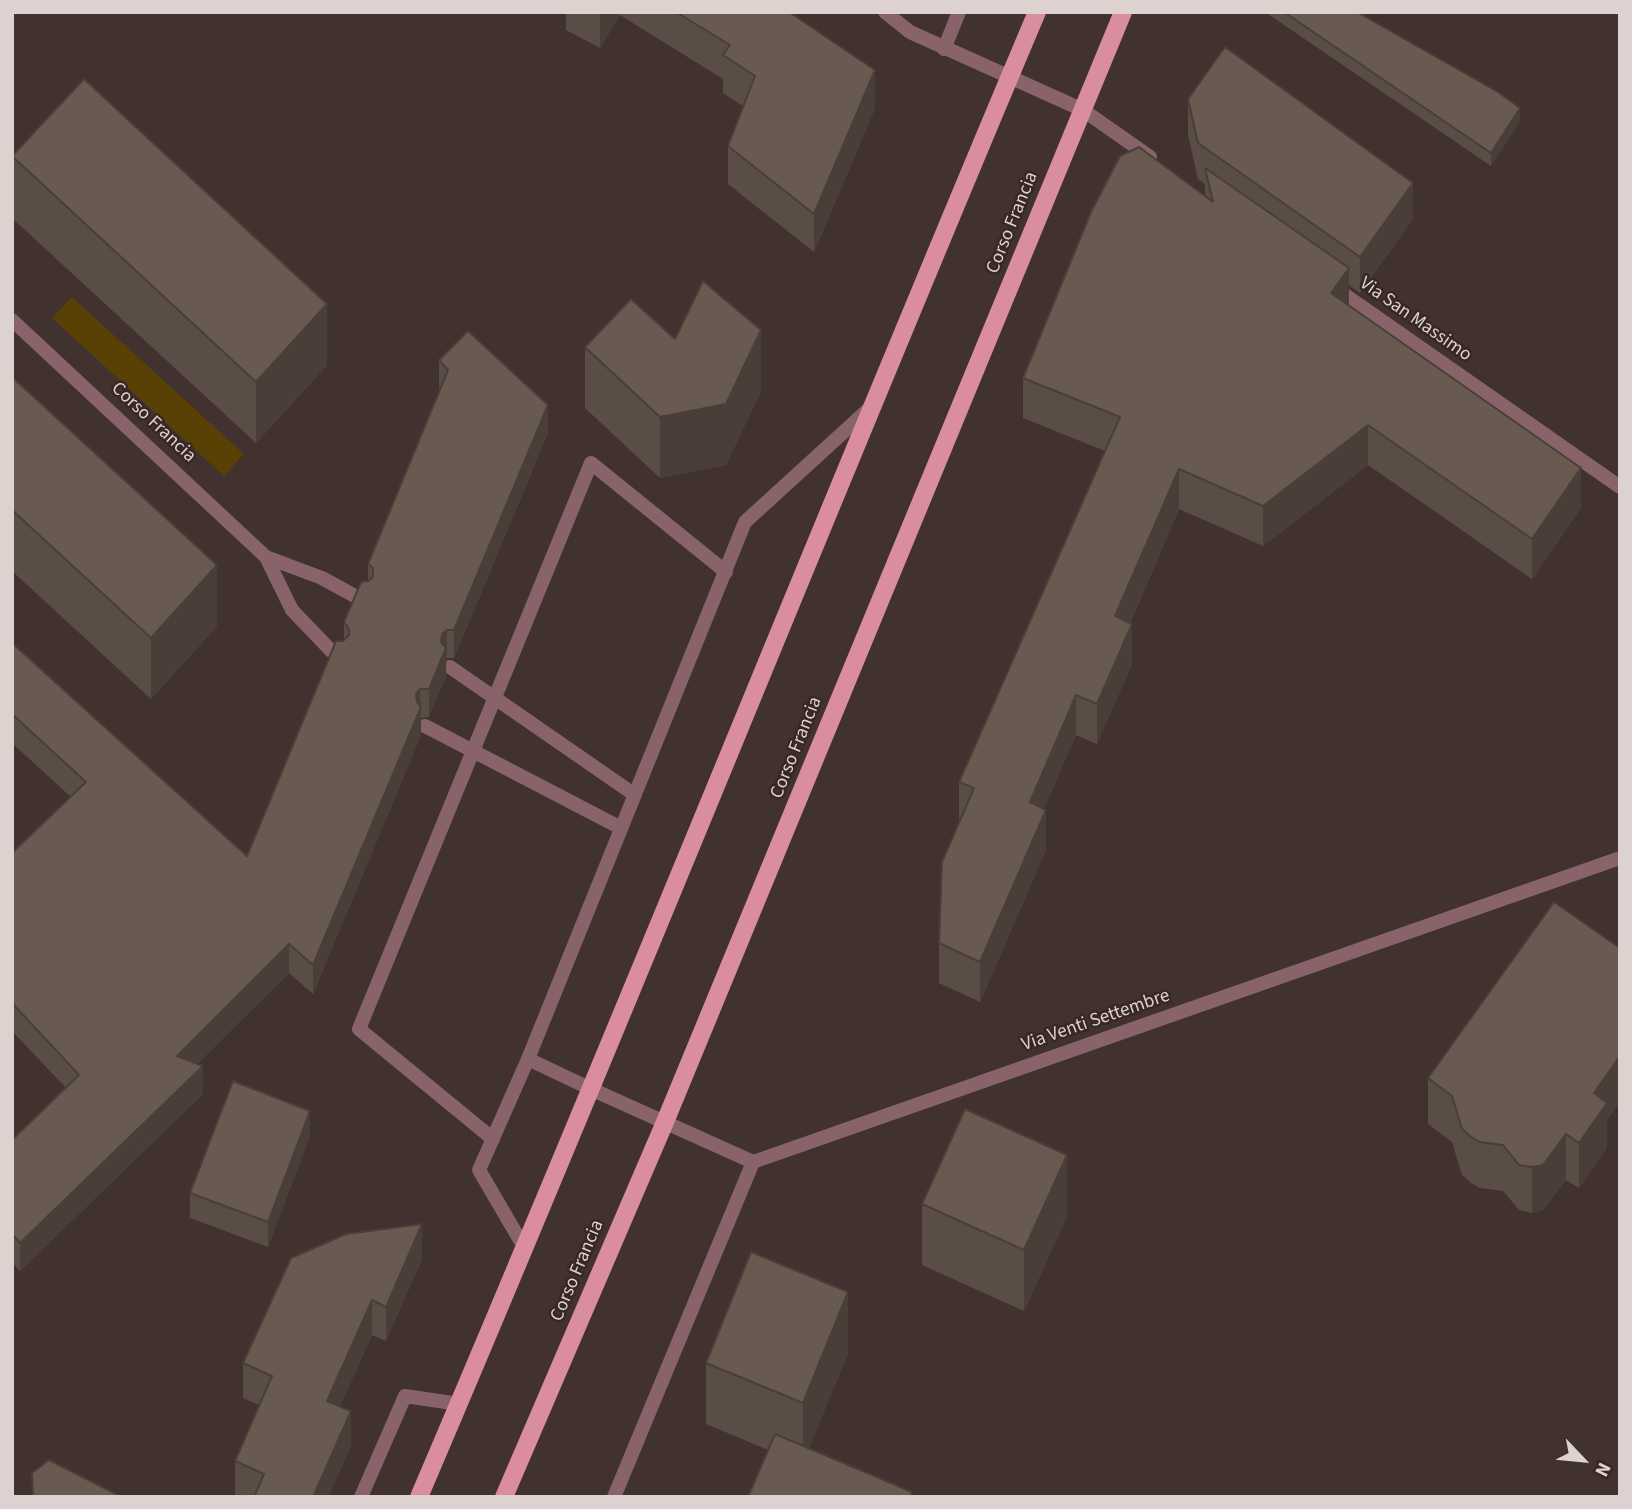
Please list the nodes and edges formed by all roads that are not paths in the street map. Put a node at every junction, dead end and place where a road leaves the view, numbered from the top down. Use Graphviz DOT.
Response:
graph roads {
  1 [pos="885,12"];
  2 [pos="959,12"];
  3 [pos="1037,12"];
  4 [pos="1123,12"];
  5 [pos="944,49"];
  6 [pos="1009,78"];
  7 [pos="1083,110"];
  8 [pos="1162,166"];
  9 [pos="1321,278"];
  10 [pos="12,320"];
  11 [pos="870,408"];
  12 [pos="1620,487"];
  13 [pos="266,557"];
  14 [pos="726,572"];
  15 [pos="364,601"];
  16 [pos="340,660"];
  17 [pos="450,667"];
  18 [pos="495,698"];
  19 [pos="425,726"];
  20 [pos="472,751"];
  21 [pos="635,795"];
  22 [pos="621,828"];
  23 [pos="1620,858"];
  24 [pos="528,1059"];
  25 [pos="591,1089"];
  26 [pos="665,1122"];
  27 [pos="493,1139"];
  28 [pos="753,1161"];
  29 [pos="524,1247"];
  30 [pos="458,1404"];
  31 [pos="361,1497"];
  32 [pos="419,1497"];
  33 [pos="504,1497"];
  34 [pos="614,1497"];
  1 -- 5 [label="street"];
  2 -- 5 [label="street"];
  3 -- 6 [label="main road"];
  4 -- 7 [label="main road, Corso Francia"];
  5 -- 6 [label="street"];
  6 -- 7 [label="street"];
  6 -- 11 [label="main road"];
  7 -- 8 [label="street"];
  7 -- 26 [label="main road, Corso Francia"];
  9 -- 12 [label="street, Via San Massimo"];
  10 -- 13 [label="street, Corso Francia"];
  11 -- 14 [label="street"];
  11 -- 25 [label="main road"];
  13 -- 15 [label="street, Corso Francia"];
  13 -- 16 [label="street, Corso Francia"];
  14 -- 18 [label="street"];
  14 -- 21 [label="street"];
  17 -- 18 [label="street"];
  18 -- 20 [label="street"];
  18 -- 21 [label="street"];
  19 -- 20 [label="street"];
  20 -- 22 [label="street"];
  20 -- 27 [label="street"];
  21 -- 22 [label="street"];
  22 -- 24 [label="street"];
  23 -- 28 [label="street, Via Venti Settembre"];
  24 -- 25 [label="street"];
  24 -- 27 [label="street"];
  25 -- 26 [label="street"];
  25 -- 29 [label="main road"];
  26 -- 28 [label="street"];
  26 -- 33 [label="main road, Corso Francia"];
  27 -- 29 [label="street"];
  28 -- 34 [label="street"];
  29 -- 30 [label="main road"];
  30 -- 31 [label="street"];
  30 -- 32 [label="main road"];
}
